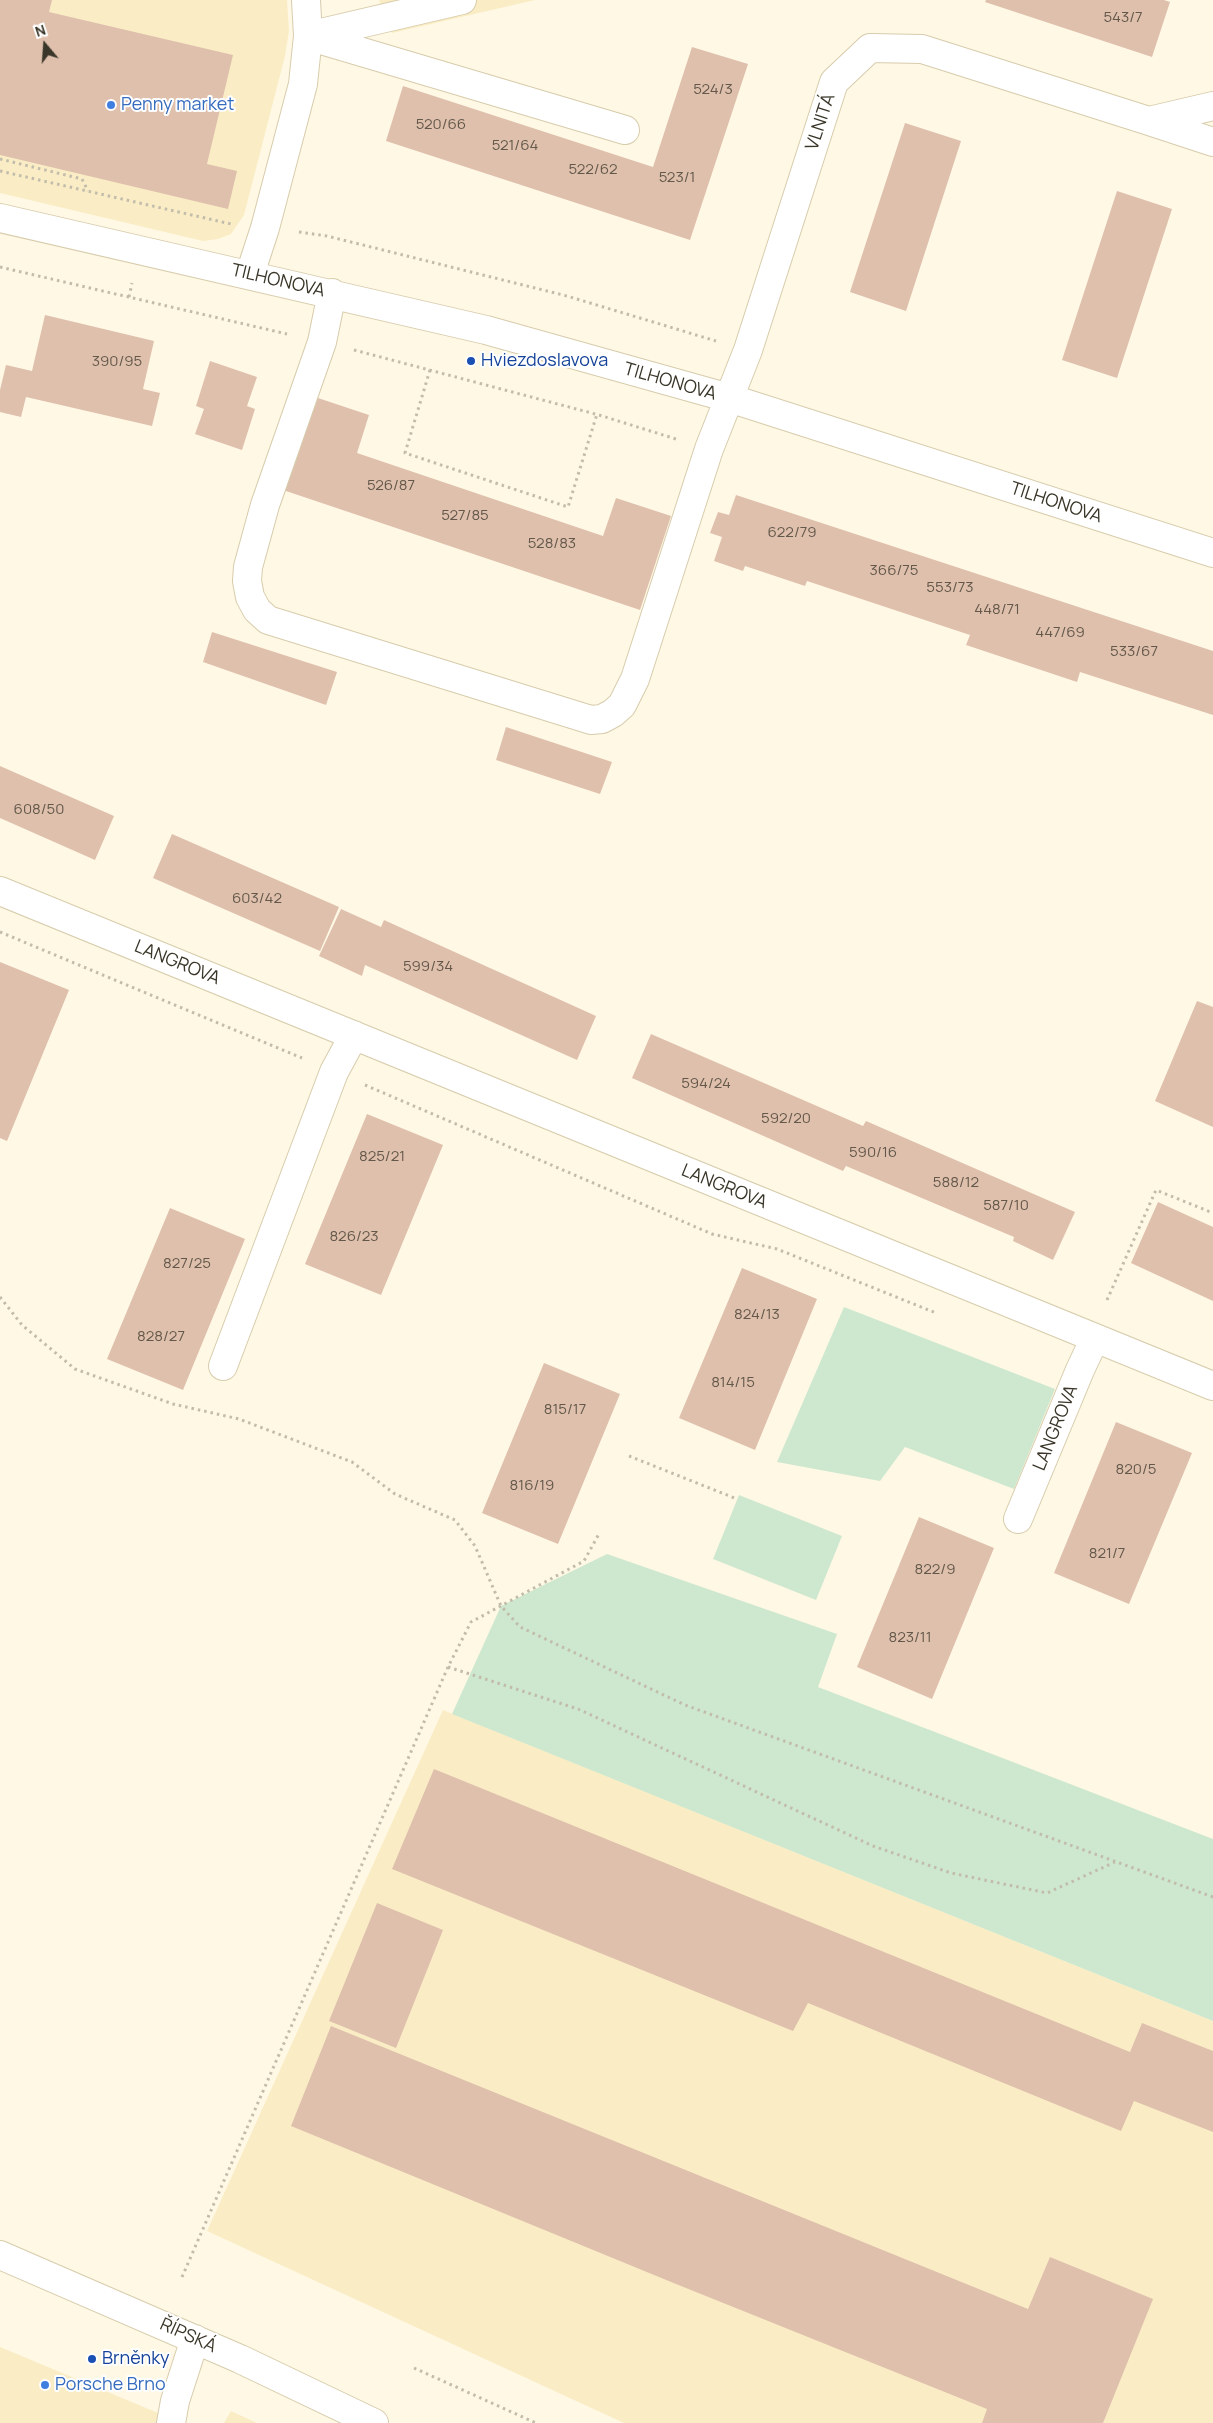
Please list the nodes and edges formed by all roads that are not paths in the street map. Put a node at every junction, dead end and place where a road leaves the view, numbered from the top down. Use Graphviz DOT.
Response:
graph roads {
  1 [pos="306,0"];
  2 [pos="462,0"];
  3 [pos="308,36"];
  4 [pos="1213,106"];
  5 [pos="1149,121"];
  6 [pos="625,130"];
  7 [pos="1213,142"];
  8 [pos="0,218"];
  9 [pos="250,274"];
  10 [pos="332,294"];
  11 [pos="729,398"];
  12 [pos="1213,553"];
  13 [pos="0,891"];
  14 [pos="354,1036"];
  15 [pos="1095,1338"];
  16 [pos="223,1366"];
  17 [pos="1213,1386"];
  18 [pos="1018,1519"];
  19 [pos="0,2255"];
  20 [pos="195,2339"];
  21 [pos="171,2423"];
  22 [pos="374,2423"];
  1 -- 3 [label="street"];
  2 -- 3 [label="street"];
  3 -- 6 [label="street"];
  3 -- 9 [label="street"];
  4 -- 5 [label="street"];
  5 -- 7 [label="street, VLNITÁ"];
  5 -- 11 [label="street, VLNITÁ"];
  8 -- 9 [label="street, TILHONOVA"];
  9 -- 10 [label="street, TILHONOVA"];
  10 -- 11 [label="street, TILHONOVA"];
  10 -- 11 [label="street, VLNITÁ"];
  11 -- 12 [label="street, TILHONOVA"];
  13 -- 14 [label="street, LANGROVA"];
  14 -- 15 [label="street, LANGROVA"];
  14 -- 16 [label="street"];
  15 -- 17 [label="street, LANGROVA"];
  15 -- 18 [label="street, LANGROVA"];
  19 -- 20 [label="street, ŘÍPSKÁ"];
  20 -- 21 [label="street"];
  20 -- 22 [label="street, ŘÍPSKÁ"];
}
